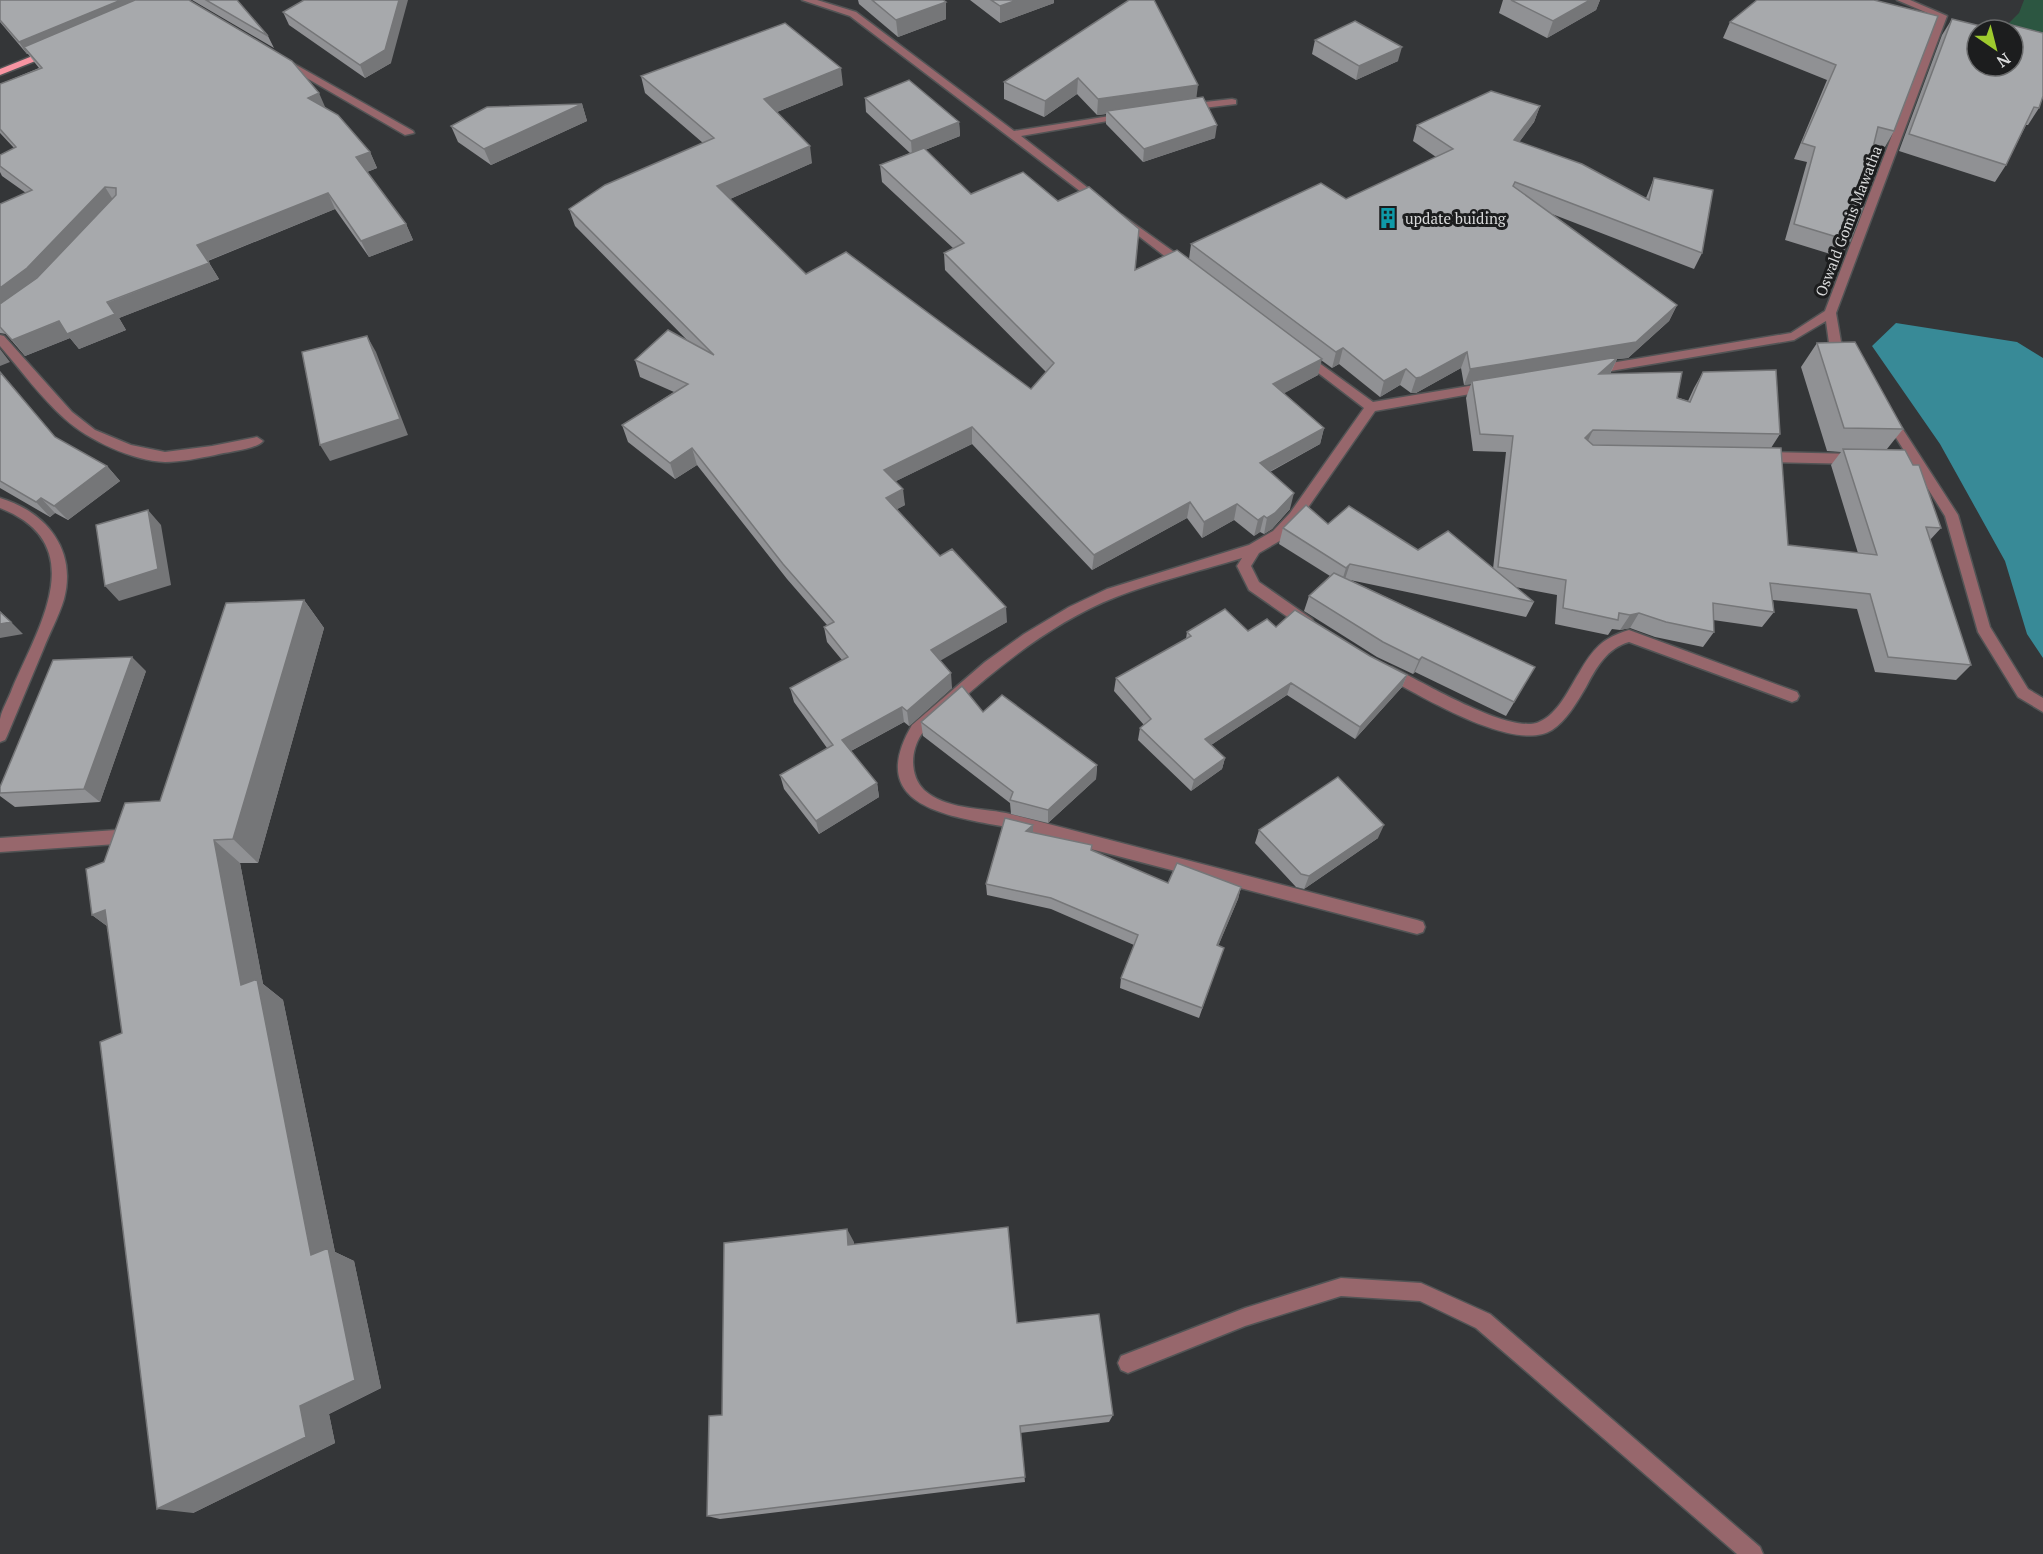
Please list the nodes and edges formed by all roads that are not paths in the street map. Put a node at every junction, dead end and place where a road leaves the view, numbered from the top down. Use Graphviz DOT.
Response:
graph roads {
  1 [pos="807,0"];
  2 [pos="1902,0"];
  3 [pos="60,48"];
  4 [pos="269,52"];
  5 [pos="0,72"];
  6 [pos="1232,102"];
  7 [pos="1173,108"];
  8 [pos="1138,113"];
  9 [pos="409,133"];
  10 [pos="1011,135"];
  11 [pos="1190,270"];
  12 [pos="1830,313"];
  13 [pos="0,339"];
  14 [pos="1292,347"];
  15 [pos="1856,369"];
  16 [pos="1581,372"];
  17 [pos="1501,385"];
  18 [pos="1881,405"];
  19 [pos="1371,407"];
  20 [pos="257,441"];
  21 [pos="1751,457"];
  22 [pos="1869,459"];
  23 [pos="0,503"];
  24 [pos="1254,549"];
  25 [pos="1322,632"];
  26 [pos="1371,663"];
  27 [pos="1792,696"];
  28 [pos="2043,706"];
  29 [pos="0,736"];
  30 [pos="140,835"];
  31 [pos="0,845"];
  32 [pos="1417,927"];
  33 [pos="1128,1363"];
  34 [pos="1753,1554"];
  1 -- 10 [label="street"];
  2 -- 12 [label="street, Oswald Gomis Mawatha"];
  3 -- 5 [label="main road"];
  4 -- 9 [label="street"];
  6 -- 7 [label="street"];
  8 -- 10 [label="street"];
  10 -- 11 [label="street"];
  12 -- 15 [label="street, Oswald Gomis Mawatha"];
  12 -- 16 [label="street"];
  13 -- 20 [label="street"];
  14 -- 19 [label="street"];
  17 -- 19 [label="street"];
  18 -- 28 [label="street"];
  19 -- 24 [label="street"];
  21 -- 22 [label="street"];
  23 -- 29 [label="street"];
  24 -- 25 [label="street"];
  24 -- 32 [label="street"];
  26 -- 27 [label="street"];
  30 -- 31 [label="street"];
  33 -- 34 [label="street"];
}
